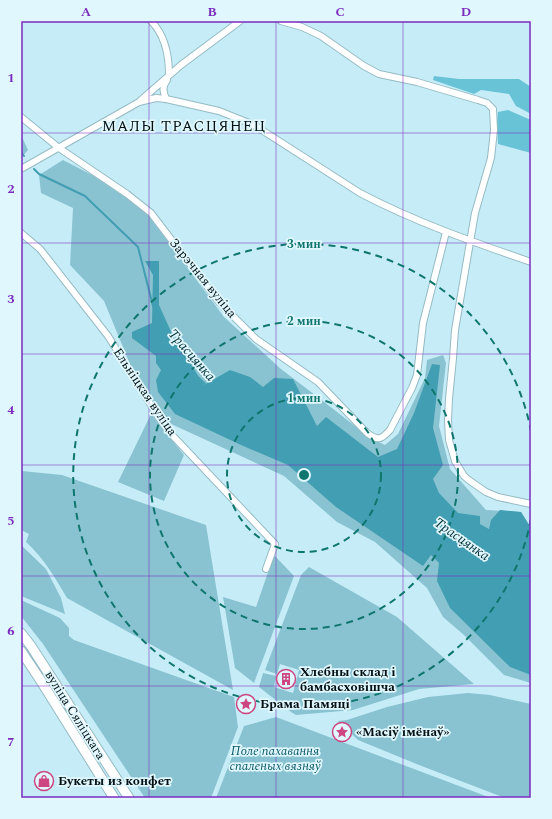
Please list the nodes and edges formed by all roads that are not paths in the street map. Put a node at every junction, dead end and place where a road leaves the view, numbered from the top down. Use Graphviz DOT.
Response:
graph roads {
  1 [pos="151,21"];
  2 [pos="240,21"];
  3 [pos="280,21"];
  4 [pos="169,75"];
  5 [pos="166,99"];
  6 [pos="139,102"];
  7 [pos="21,117"];
  8 [pos="59,148"];
  9 [pos="21,169"];
  10 [pos="446,232"];
  11 [pos="21,233"];
  12 [pos="471,241"];
  13 [pos="531,262"];
  14 [pos="531,504"];
  15 [pos="266,569"];
  16 [pos="21,632"];
  17 [pos="21,651"];
  18 [pos="114,798"];
  19 [pos="129,798"];
  1 -- 4 [label="street"];
  2 -- 4 [label="street"];
  3 -- 12 [label="street"];
  4 -- 5 [label="street"];
  4 -- 6 [label="street"];
  5 -- 6 [label="street"];
  5 -- 10 [label="street"];
  6 -- 8 [label="street"];
  7 -- 8 [label="street, Зарэчная вуліца"];
  8 -- 9 [label="street"];
  8 -- 10 [label="street, Зарэчная вуліца"];
  10 -- 12 [label="street"];
  11 -- 15 [label="street, Ельніцкая вуліца"];
  12 -- 13 [label="street"];
  12 -- 14 [label="street"];
  16 -- 19 [label="main road, вуліца Сяліцкага"];
  17 -- 18 [label="main road, вуліца Сяліцкага"];
}
